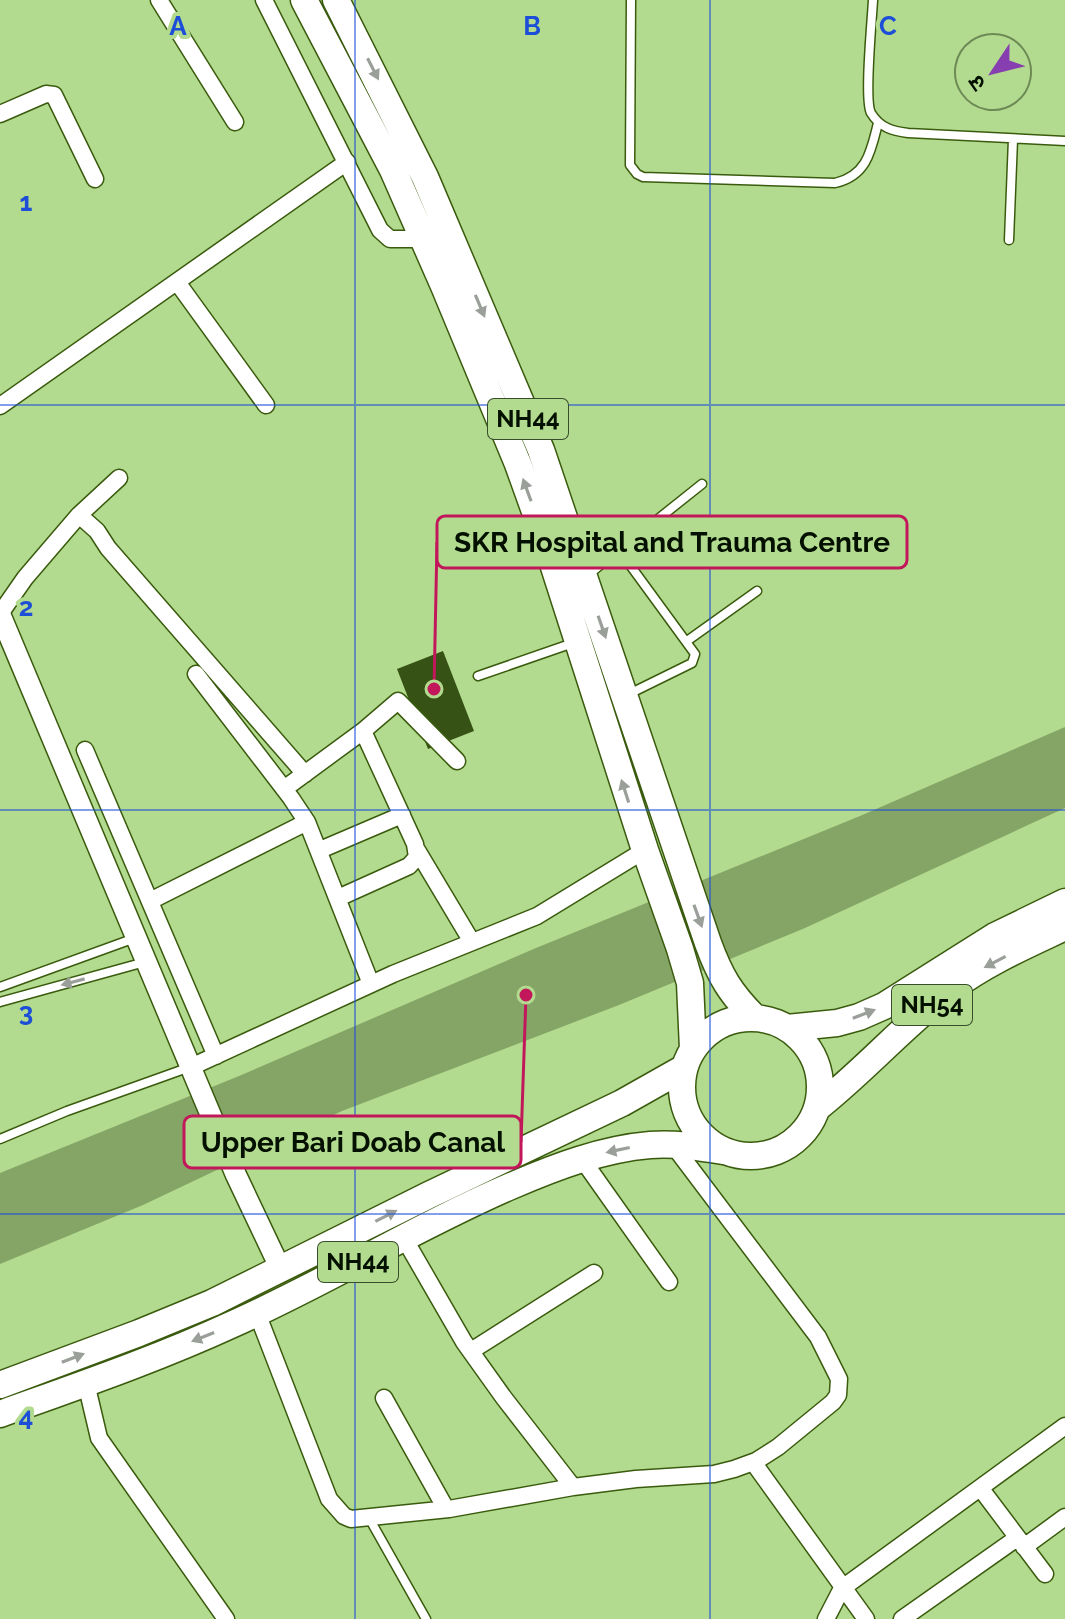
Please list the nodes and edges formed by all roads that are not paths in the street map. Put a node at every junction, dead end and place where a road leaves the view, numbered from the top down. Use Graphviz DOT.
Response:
graph roads {
  1 [pos="159,0"];
  2 [pos="264,0"];
  3 [pos="304,0"];
  4 [pos="336,0"];
  5 [pos="631,0"];
  6 [pos="873,0"];
  7 [pos="0,114"];
  8 [pos="235,122"];
  9 [pos="878,123"];
  10 [pos="1013,139"];
  11 [pos="1065,141"];
  12 [pos="347,162"];
  13 [pos="95,179"];
  14 [pos="424,239"];
  15 [pos="1009,240"];
  16 [pos="177,282"];
  17 [pos="266,405"];
  18 [pos="0,406"];
  19 [pos="119,478"];
  20 [pos="702,484"];
  21 [pos="79,515"];
  22 [pos="619,550"];
  23 [pos="585,577"];
  24 [pos="757,591"];
  25 [pos="0,614"];
  26 [pos="687,641"];
  27 [pos="576,642"];
  28 [pos="196,674"];
  29 [pos="478,676"];
  30 [pos="625,696"];
  31 [pos="363,731"];
  32 [pos="85,750"];
  33 [pos="457,761"];
  34 [pos="305,774"];
  35 [pos="284,789"];
  36 [pos="402,815"];
  37 [pos="307,822"];
  38 [pos="320,850"];
  39 [pos="417,850"];
  40 [pos="647,857"];
  41 [pos="338,898"];
  42 [pos="150,901"];
  43 [pos="1065,902"];
  44 [pos="1065,927"];
  45 [pos="135,938"];
  46 [pos="472,942"];
  47 [pos="145,962"];
  48 [pos="371,984"];
  49 [pos="0,987"];
  50 [pos="0,1002"];
  51 [pos="755,1018"];
  52 [pos="787,1028"];
  53 [pos="216,1056"];
  54 [pos="688,1059"];
  55 [pos="195,1076"];
  56 [pos="817,1108"];
  57 [pos="0,1139"];
  58 [pos="673,1145"];
  59 [pos="723,1151"];
  60 [pos="582,1159"];
  61 [pos="404,1238"];
  62 [pos="281,1270"];
  63 [pos="594,1273"];
  64 [pos="669,1282"];
  65 [pos="257,1313"];
  66 [pos="471,1351"];
  67 [pos="86,1383"];
  68 [pos="0,1385"];
  69 [pos="384,1398"];
  70 [pos="0,1414"];
  71 [pos="1065,1426"];
  72 [pos="753,1462"];
  73 [pos="573,1487"];
  74 [pos="981,1489"];
  75 [pos="446,1509"];
  76 [pos="1065,1517"];
  77 [pos="369,1518"];
  78 [pos="1020,1542"];
  79 [pos="1045,1574"];
  80 [pos="844,1588"];
  81 [pos="218,1616"];
  82 [pos="426,1619"];
  83 [pos="826,1619"];
  84 [pos="866,1619"];
  85 [pos="902,1619"];
  1 -- 8 [label="street"];
  2 -- 12 [label="street"];
  3 -- 14 [label="highway, NH44"];
  4 -- 23 [label="highway, NH44, one-way"];
  5 -- 9 [label="lane"];
  6 -- 9 [label="lane"];
  7 -- 13 [label="street"];
  9 -- 10 [label="lane"];
  10 -- 11 [label="lane"];
  10 -- 15 [label="lane"];
  12 -- 14 [label="street"];
  12 -- 16 [label="street"];
  27 -- 14 [label="highway, NH44, one-way"];
  16 -- 17 [label="street"];
  16 -- 18 [label="street"];
  19 -- 21 [label="street"];
  20 -- 22 [label="lane"];
  21 -- 25 [label="street"];
  21 -- 34 [label="street"];
  22 -- 23 [label="lane"];
  22 -- 26 [label="lane"];
  23 -- 30 [label="highway, NH44, one-way"];
  24 -- 26 [label="lane"];
  25 -- 45 [label="street"];
  26 -- 30 [label="lane"];
  27 -- 29 [label="lane"];
  40 -- 27 [label="highway, NH44, one-way"];
  28 -- 35 [label="street"];
  30 -- 51 [label="highway, NH44, one-way"];
  31 -- 33 [label="street"];
  31 -- 34 [label="street"];
  31 -- 36 [label="street"];
  32 -- 42 [label="street"];
  34 -- 35 [label="street"];
  35 -- 37 [label="street"];
  36 -- 38 [label="street"];
  36 -- 39 [label="street"];
  37 -- 38 [label="street"];
  37 -- 42 [label="street"];
  38 -- 41 [label="street"];
  39 -- 41 [label="street"];
  39 -- 46 [label="street"];
  40 -- 46 [label="street"];
  40 -- 54 [label="highway, NH44"];
  41 -- 48 [label="street"];
  42 -- 53 [label="street"];
  52 -- 43 [label="highway, NH54, one-way"];
  44 -- 56 [label="highway, NH54, one-way"];
  45 -- 47 [label="street"];
  45 -- 49 [label="lane"];
  46 -- 48 [label="street"];
  47 -- 50 [label="lane, one-way"];
  47 -- 55 [label="street"];
  48 -- 53 [label="street"];
  51 -- 52 [label="highway"];
  51 -- 54 [label="highway, NH44"];
  52 -- 56 [label="highway"];
  53 -- 55 [label="street"];
  54 -- 59 [label="highway, NH44"];
  62 -- 54 [label="highway, NH44, one-way"];
  55 -- 57 [label="lane"];
  55 -- 62 [label="street"];
  56 -- 59 [label="highway, NH44"];
  58 -- 59 [label="highway, NH44"];
  58 -- 60 [label="highway, NH44, one-way"];
  58 -- 72 [label="street"];
  60 -- 61 [label="highway, NH44"];
  60 -- 64 [label="street"];
  61 -- 65 [label="highway, NH44"];
  61 -- 66 [label="street"];
  68 -- 62 [label="highway, NH44, one-way"];
  63 -- 66 [label="street"];
  65 -- 67 [label="highway, NH44, one-way"];
  65 -- 77 [label="street"];
  66 -- 73 [label="street"];
  67 -- 70 [label="highway, NH44"];
  67 -- 81 [label="street"];
  69 -- 75 [label="street"];
  71 -- 74 [label="street"];
  72 -- 73 [label="street"];
  72 -- 80 [label="street"];
  73 -- 75 [label="street"];
  74 -- 78 [label="street"];
  74 -- 80 [label="street"];
  75 -- 77 [label="street"];
  76 -- 78 [label="street"];
  77 -- 82 [label="lane"];
  78 -- 79 [label="street"];
  78 -- 85 [label="street"];
  80 -- 83 [label="street"];
  80 -- 84 [label="street"];
}
